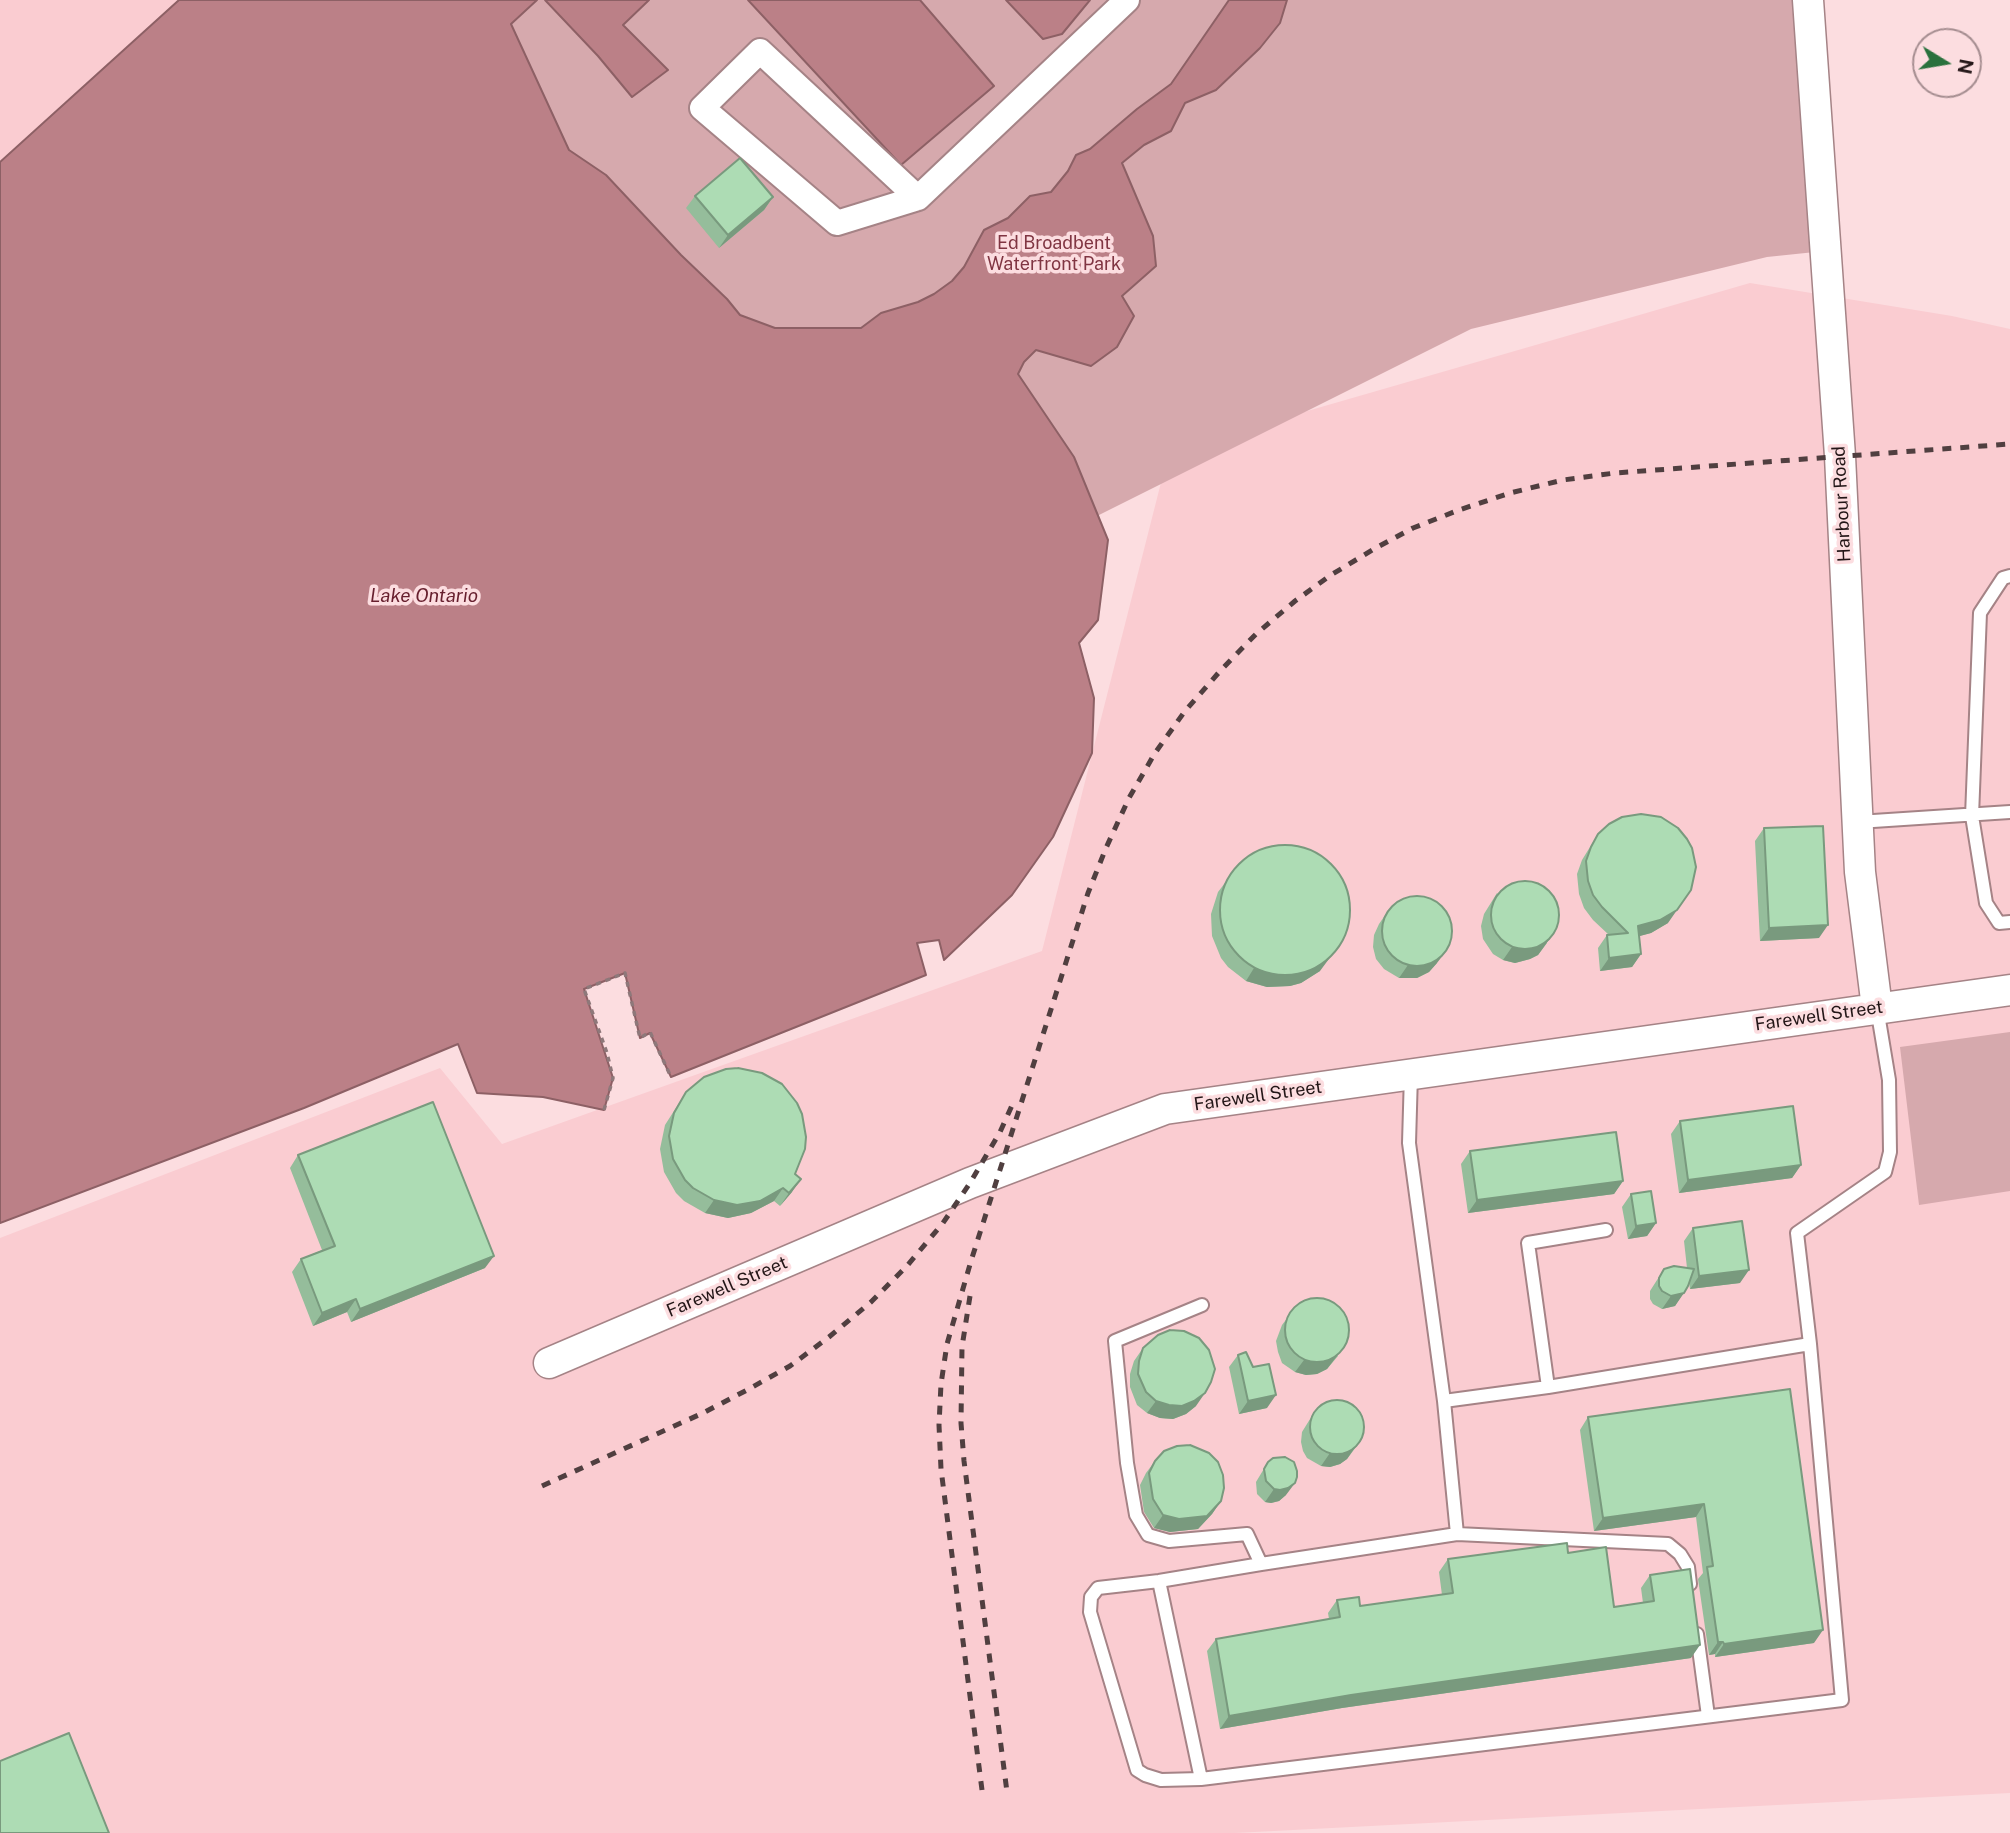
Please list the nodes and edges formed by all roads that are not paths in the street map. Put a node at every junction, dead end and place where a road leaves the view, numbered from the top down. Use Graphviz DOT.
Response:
graph roads {
  1 [pos="1127,0"];
  2 [pos="1808,0"];
  3 [pos="918,198"];
  4 [pos="2010,576"];
  5 [pos="2010,812"];
  6 [pos="1972,816"];
  7 [pos="1858,822"];
  8 [pos="2010,922"];
  9 [pos="2010,990"];
  10 [pos="1877,1008"];
  11 [pos="1411,1074"];
  12 [pos="1606,1230"];
  13 [pos="1202,1305"];
  14 [pos="1810,1344"];
  15 [pos="549,1363"];
  16 [pos="1548,1387"];
  17 [pos="1444,1401"];
  18 [pos="1457,1534"];
  19 [pos="1261,1564"];
  20 [pos="1159,1581"];
  21 [pos="1691,1594"];
  22 [pos="1695,1621"];
  23 [pos="1708,1716"];
  24 [pos="1201,1779"];
  1 -- 3 [label="street"];
  2 -- 7 [label="street, Harbour Road"];
  3 -- 3 [label="street"];
  4 -- 6 [label="lane"];
  5 -- 6 [label="lane"];
  6 -- 7 [label="lane"];
  6 -- 8 [label="lane"];
  7 -- 10 [label="street, Harbour Road"];
  9 -- 10 [label="street, Farewell Street"];
  10 -- 11 [label="street, Farewell Street"];
  10 -- 14 [label="lane"];
  11 -- 15 [label="street, Farewell Street"];
  11 -- 17 [label="lane"];
  12 -- 16 [label="lane"];
  13 -- 19 [label="lane"];
  14 -- 16 [label="lane"];
  14 -- 23 [label="lane"];
  16 -- 17 [label="lane"];
  17 -- 18 [label="lane"];
  18 -- 19 [label="lane"];
  18 -- 21 [label="lane"];
  19 -- 20 [label="lane"];
  20 -- 24 [label="lane"];
  20 -- 24 [label="lane"];
  22 -- 23 [label="lane"];
  23 -- 24 [label="lane"];
}
